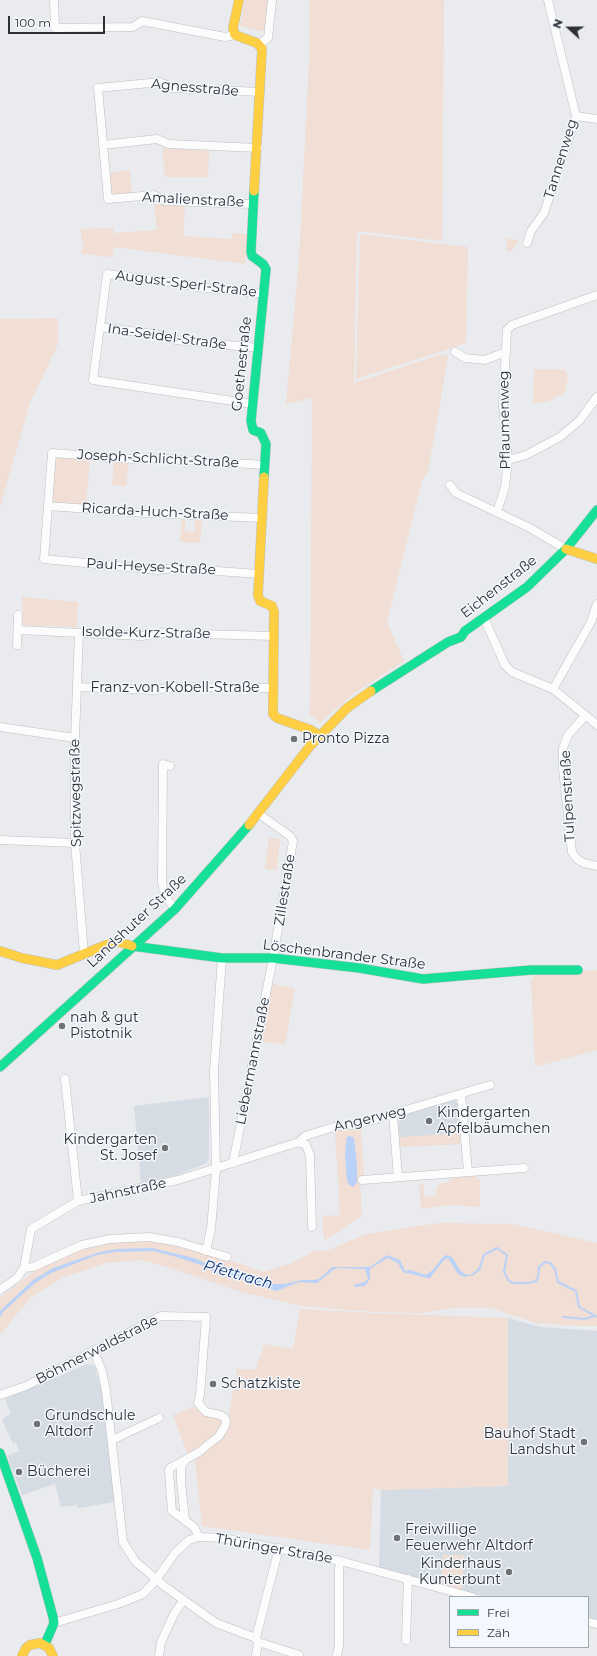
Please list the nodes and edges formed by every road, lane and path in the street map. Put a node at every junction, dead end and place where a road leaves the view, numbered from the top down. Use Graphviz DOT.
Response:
graph roads {
  1 [pos="54,0"];
  2 [pos="239,0"];
  3 [pos="272,0"];
  4 [pos="548,0"];
  5 [pos="235,35"];
  6 [pos="260,44"];
  7 [pos="260,92"];
  8 [pos="576,116"];
  9 [pos="597,118"];
  10 [pos="103,144"];
  11 [pos="258,148"];
  12 [pos="108,199"];
  13 [pos="254,204"];
  14 [pos="527,243"];
  15 [pos="264,294"];
  16 [pos="597,294"];
  17 [pos="100,327"];
  18 [pos="258,348"];
  19 [pos="455,352"];
  20 [pos="506,352"];
  21 [pos="597,397"];
  22 [pos="253,404"];
  23 [pos="508,460"];
  24 [pos="265,465"];
  25 [pos="450,485"];
  26 [pos="48,506"];
  27 [pos="597,510"];
  28 [pos="498,512"];
  29 [pos="262,518"];
  30 [pos="566,549"];
  31 [pos="597,559"];
  32 [pos="259,574"];
  33 [pos="597,604"];
  34 [pos="18,615"];
  35 [pos="484,618"];
  36 [pos="18,630"];
  37 [pos="79,633"];
  38 [pos="274,636"];
  39 [pos="17,645"];
  40 [pos="77,687"];
  41 [pos="273,688"];
  42 [pos="553,689"];
  43 [pos="585,716"];
  44 [pos="597,725"];
  45 [pos="0,728"];
  46 [pos="319,736"];
  47 [pos="75,738"];
  48 [pos="310,746"];
  49 [pos="170,766"];
  50 [pos="259,814"];
  51 [pos="0,840"];
  52 [pos="76,843"];
  53 [pos="597,866"];
  54 [pos="175,909"];
  55 [pos="132,946"];
  56 [pos="0,951"];
  57 [pos="84,954"];
  58 [pos="222,958"];
  59 [pos="273,958"];
  60 [pos="578,970"];
  61 [pos="0,1066"];
  62 [pos="65,1080"];
  63 [pos="490,1085"];
  64 [pos="461,1094"];
  65 [pos="393,1115"];
  66 [pos="299,1142"];
  67 [pos="233,1163"];
  68 [pos="524,1168"];
  69 [pos="216,1170"];
  70 [pos="468,1172"];
  71 [pos="398,1177"];
  72 [pos="362,1180"];
  73 [pos="78,1201"];
  74 [pos="312,1227"];
  75 [pos="206,1251"];
  76 [pos="227,1257"];
  77 [pos="24,1268"];
  78 [pos="0,1290"];
  79 [pos="94,1352"];
  80 [pos="0,1395"];
  81 [pos="159,1418"];
  82 [pos="112,1440"];
  83 [pos="0,1453"];
  84 [pos="184,1462"];
  85 [pos="3,1469"];
  86 [pos="185,1520"];
  87 [pos="199,1537"];
  88 [pos="280,1548"];
  89 [pos="341,1561"];
  90 [pos="408,1579"];
  91 [pos="156,1580"];
  92 [pos="468,1596"];
  93 [pos="183,1601"];
  94 [pos="54,1622"];
  95 [pos="257,1640"];
  96 [pos="406,1640"];
  97 [pos="45,1644"];
  98 [pos="299,1655"];
  99 [pos="22,1656"];
  100 [pos="53,1656"];
  101 [pos="159,1656"];
  102 [pos="256,1656"];
  103 [pos="337,1656"];
  1 -- 5 [label="street"];
  2 -- 5 [label="street"];
  3 -- 6 [label="street"];
  4 -- 8 [label="street, Tannenweg"];
  5 -- 6 [label="street"];
  6 -- 7 [label="street, Goethestraße"];
  7 -- 10 [label="street, Agnesstraße"];
  7 -- 11 [label="street, Goethestraße"];
  8 -- 9 [label="street"];
  8 -- 14 [label="street, Tannenweg"];
  10 -- 11 [label="street"];
  10 -- 12 [label="street, Agnesstraße"];
  11 -- 13 [label="street, Goethestraße"];
  12 -- 13 [label="street, Amalienstraße"];
  13 -- 15 [label="street, Goethestraße"];
  15 -- 17 [label="street, August-Sperl-Straße"];
  15 -- 18 [label="street, Goethestraße"];
  16 -- 20 [label="street, Pflaumenweg"];
  17 -- 18 [label="street, Ina-Seidel-Straße"];
  17 -- 22 [label="street"];
  18 -- 22 [label="street, Goethestraße"];
  19 -- 20 [label="street, Pflaumenweg"];
  20 -- 23 [label="street, Pflaumenweg"];
  21 -- 23 [label="street"];
  22 -- 24 [label="street, Goethestraße"];
  23 -- 28 [label="street, Pflaumenweg"];
  24 -- 26 [label="street, Joseph-Schlicht-Straße"];
  24 -- 29 [label="street, Goethestraße"];
  25 -- 28 [label="street"];
  26 -- 29 [label="street, Ricarda-Huch-Straße"];
  26 -- 32 [label="street, Paul-Heyse-Straße"];
  27 -- 30 [label="street, Eichenstraße"];
  28 -- 30 [label="street"];
  29 -- 32 [label="street, Goethestraße"];
  30 -- 31 [label="street"];
  30 -- 35 [label="street, Eichenstraße"];
  32 -- 38 [label="street, Goethestraße"];
  33 -- 42 [label="street"];
  34 -- 36 [label="street"];
  35 -- 42 [label="street"];
  35 -- 46 [label="street, Eichenstraße"];
  36 -- 37 [label="street, Isolde-Kurz-Straße"];
  36 -- 39 [label="street"];
  37 -- 38 [label="street, Isolde-Kurz-Straße"];
  37 -- 40 [label="street, Spitzwegstraße"];
  38 -- 41 [label="street, Goethestraße"];
  40 -- 41 [label="street, Franz-von-Kobell-Straße"];
  40 -- 47 [label="street, Spitzwegstraße"];
  41 -- 46 [label="street, Goethestraße"];
  42 -- 43 [label="street"];
  43 -- 44 [label="street"];
  43 -- 53 [label="street, Tulpenstraße"];
  45 -- 47 [label="street"];
  46 -- 48 [label="street, Eichenstraße"];
  47 -- 52 [label="street, Spitzwegstraße"];
  48 -- 50 [label="street, Landshuter Straße"];
  49 -- 54 [label="street"];
  50 -- 54 [label="street, Landshuter Straße"];
  50 -- 59 [label="street, Zillestraße"];
  51 -- 52 [label="street"];
  52 -- 57 [label="street, Spitzwegstraße"];
  54 -- 55 [label="street, Landshuter Straße"];
  55 -- 57 [label="street, Löschenbrander Straße"];
  55 -- 58 [label="street, Löschenbrander Straße"];
  55 -- 61 [label="street, Landshuter Straße"];
  56 -- 57 [label="street, Löschenbrander Straße"];
  58 -- 59 [label="street, Löschenbrander Straße"];
  58 -- 69 [label="street"];
  59 -- 60 [label="street, Löschenbrander Straße"];
  59 -- 67 [label="street, Liebermannstraße"];
  62 -- 73 [label="street"];
  63 -- 64 [label="street, Angerweg"];
  64 -- 65 [label="street, Angerweg"];
  64 -- 70 [label="street"];
  65 -- 66 [label="street, Angerweg"];
  65 -- 71 [label="street"];
  66 -- 67 [label="street, Jahnstraße"];
  66 -- 74 [label="street"];
  67 -- 69 [label="street, Jahnstraße"];
  68 -- 70 [label="street"];
  69 -- 73 [label="street, Jahnstraße"];
  69 -- 75 [label="street"];
  70 -- 71 [label="street"];
  71 -- 72 [label="street"];
  73 -- 77 [label="street, Jahnstraße"];
  75 -- 76 [label="street"];
  75 -- 77 [label="street"];
  77 -- 78 [label="street"];
  79 -- 80 [label="street, Böhmerwaldstraße"];
  79 -- 82 [label="street"];
  79 -- 84 [label="street, Böhmerwaldstraße"];
  81 -- 82 [label="street"];
  82 -- 91 [label="street"];
  83 -- 85 [label="street"];
  84 -- 86 [label="street"];
  84 -- 86 [label="street, Böhmerwaldstraße"];
  85 -- 94 [label="street"];
  86 -- 87 [label="street, Böhmerwaldstraße"];
  87 -- 88 [label="street, Thüringer Straße"];
  87 -- 91 [label="street, Thüringer Straße"];
  88 -- 89 [label="street, Thüringer Straße"];
  88 -- 95 [label="street"];
  89 -- 90 [label="street, Thüringer Straße"];
  89 -- 103 [label="street"];
  90 -- 92 [label="street, Thüringer Straße"];
  90 -- 96 [label="street"];
  91 -- 93 [label="street"];
  91 -- 94 [label="street, Thüringer Straße"];
  93 -- 95 [label="street"];
  93 -- 101 [label="street"];
  94 -- 97 [label="street"];
  95 -- 98 [label="street"];
  95 -- 102 [label="street"];
  97 -- 99 [label="street"];
  97 -- 100 [label="street"];
}
